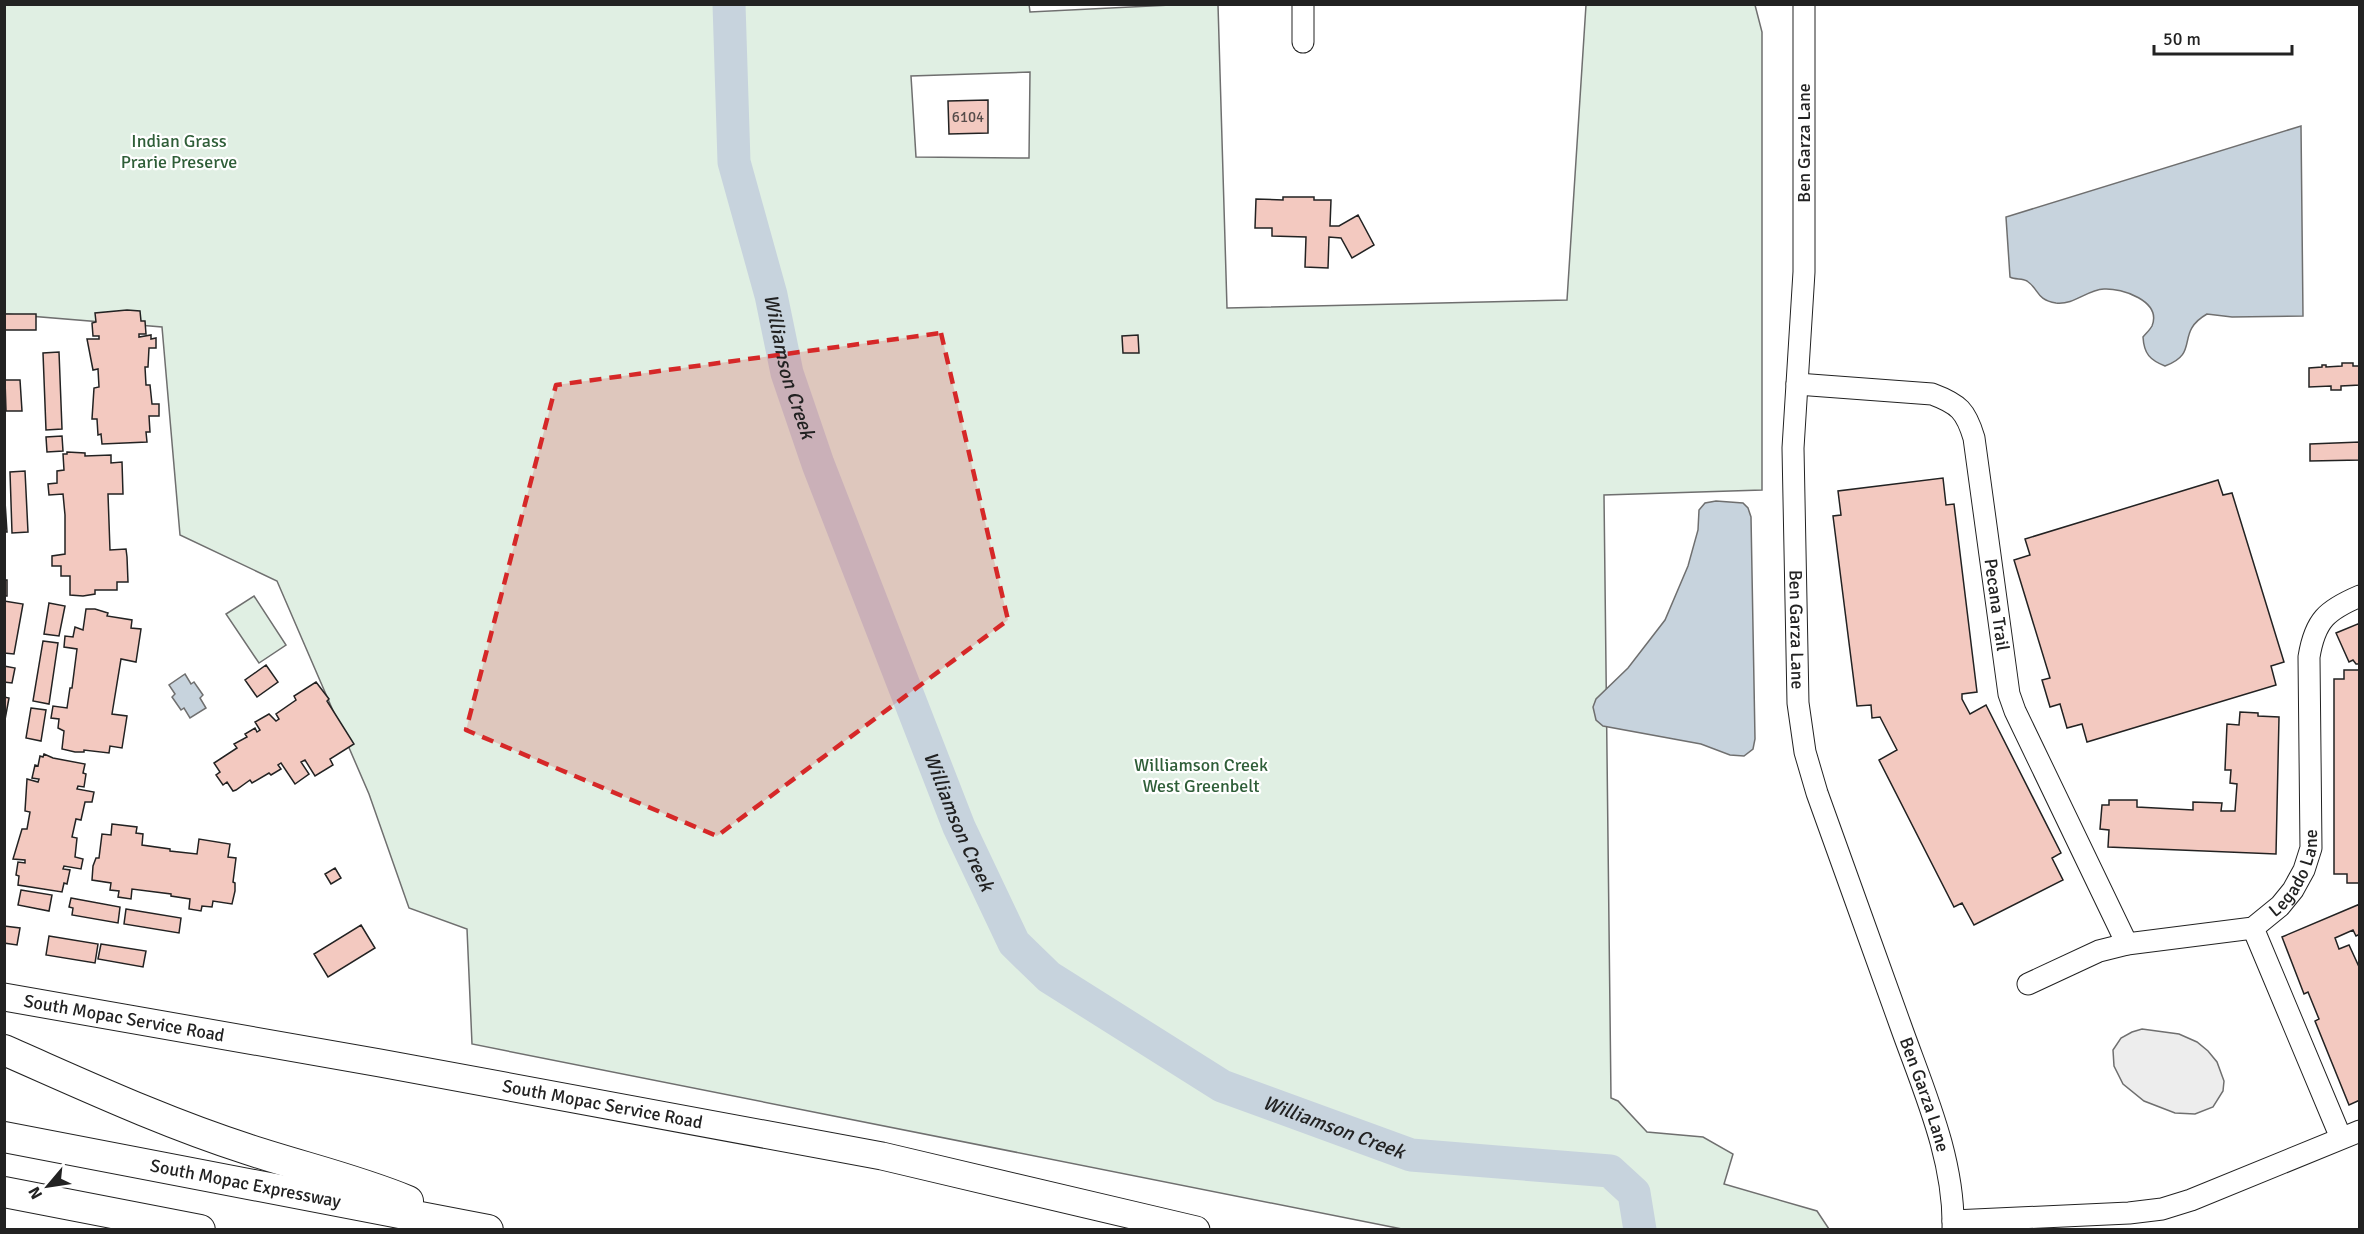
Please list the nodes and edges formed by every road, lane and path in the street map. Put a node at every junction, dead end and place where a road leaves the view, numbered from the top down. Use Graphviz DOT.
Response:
graph roads {
  1 [pos="1303,4"];
  2 [pos="1804,4"];
  3 [pos="1303,42"];
  4 [pos="1797,384"];
  5 [pos="2360,596"];
  6 [pos="2253,928"];
  7 [pos="2127,944"];
  8 [pos="2028,984"];
  9 [pos="4,997"];
  10 [pos="4,1050"];
  11 [pos="2350,1134"];
  12 [pos="4,1137"];
  13 [pos="4,1192"];
  14 [pos="1953,1226"];
  15 [pos="476,1227"];
  16 [pos="200,1230"];
  17 [pos="1196,1230"];
  1 -- 3 [label="street"];
  2 -- 4 [label="street, Ben Garza Lane"];
  4 -- 7 [label="street, Pecana Trail"];
  4 -- 14 [label="street, Ben Garza Lane"];
  5 -- 6 [label="street, Legado Lane"];
  6 -- 7 [label="street, Legado Lane"];
  6 -- 11 [label="street"];
  7 -- 8 [label="street, Legado Lane"];
  9 -- 17 [label="main road, South Mopac Service Road"];
  10 -- 15 [label="highway"];
  11 -- 14 [label="street"];
  12 -- 15 [label="highway, South Mopac Expressway"];
  13 -- 16 [label="highway"];
}
